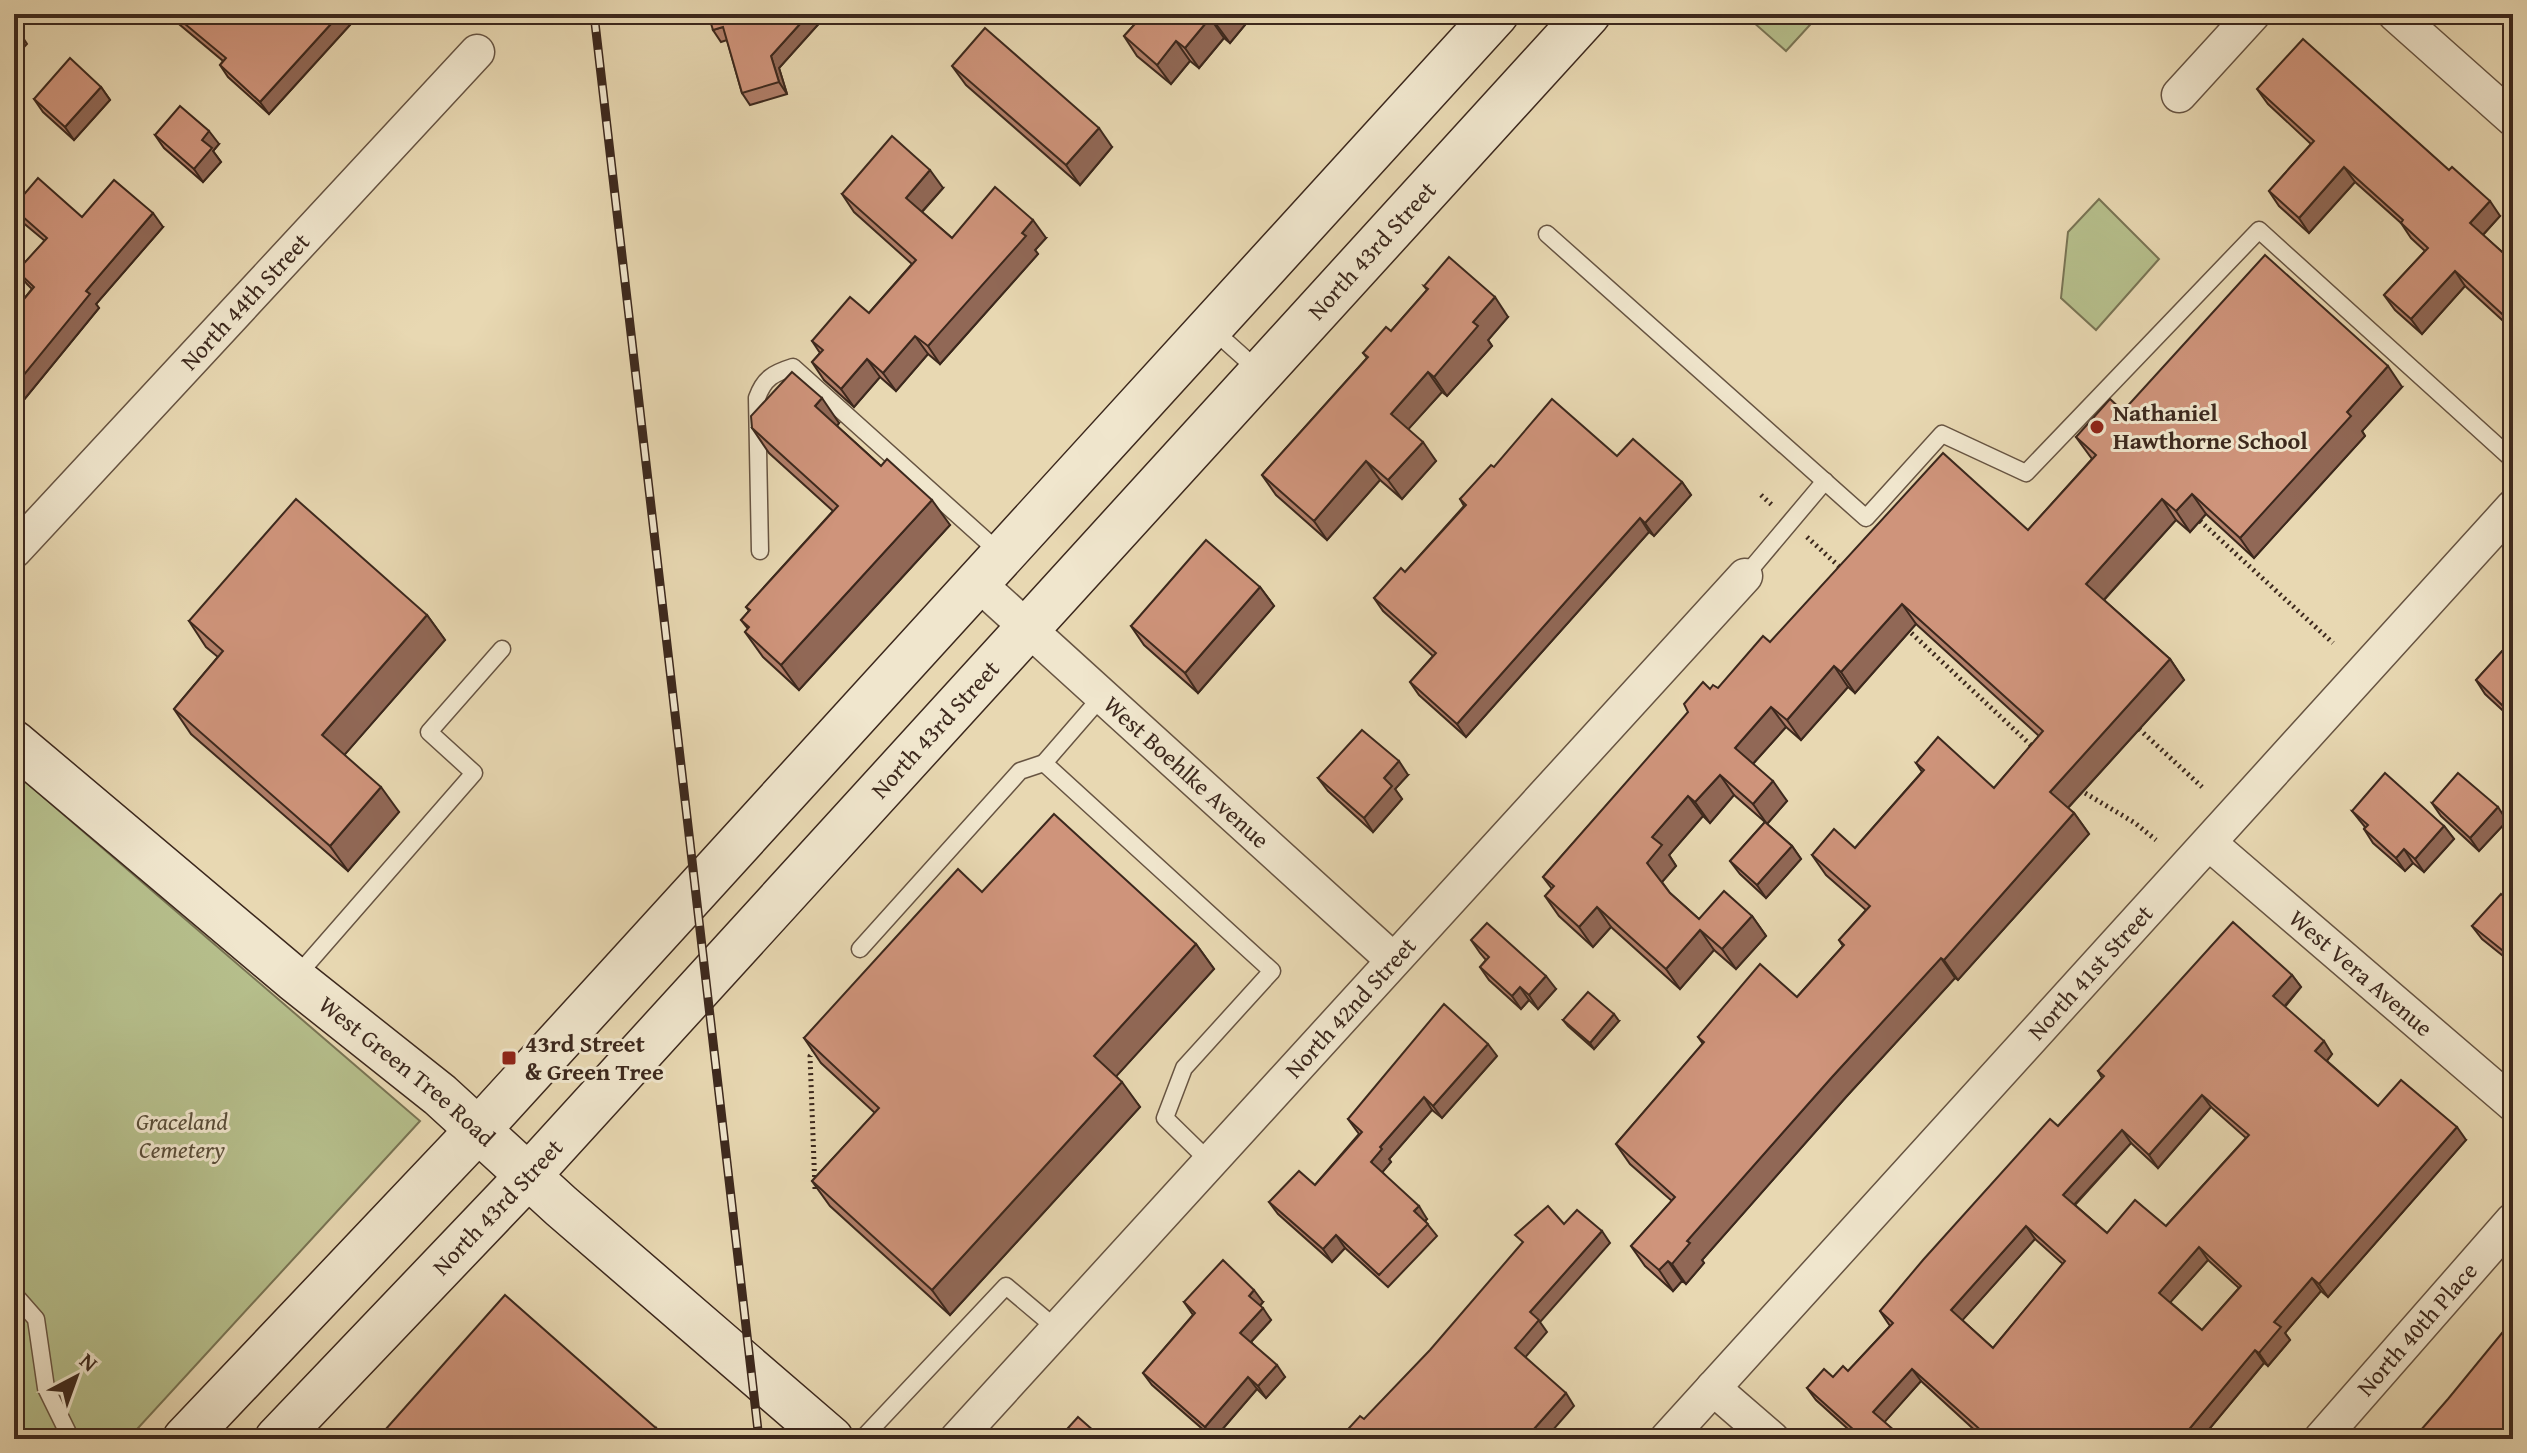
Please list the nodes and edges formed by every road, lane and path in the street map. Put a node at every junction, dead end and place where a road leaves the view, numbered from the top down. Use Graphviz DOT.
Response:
graph roads {
  1 [pos="1496,14"];
  2 [pos="1588,14"];
  3 [pos="2253,14"];
  4 [pos="2395,14"];
  5 [pos="477,52"];
  6 [pos="2179,95"];
  7 [pos="2513,119"];
  8 [pos="1547,234"];
  9 [pos="1211,328"];
  10 [pos="1260,372"];
  11 [pos="2513,460"];
  12 [pos="1825,481"];
  13 [pos="1761,495"];
  14 [pos="2513,507"];
  15 [pos="2200,521"];
  16 [pos="1790,522"];
  17 [pos="14,551"];
  18 [pos="760,551"];
  19 [pos="992,570"];
  20 [pos="1846,573"];
  21 [pos="1745,576"];
  22 [pos="1902,625"];
  23 [pos="1027,627"];
  24 [pos="2333,643"];
  25 [pos="502,649"];
  26 [pos="1103,695"];
  27 [pos="2139,729"];
  28 [pos="14,743"];
  29 [pos="2036,750"];
  30 [pos="1044,763"];
  31 [pos="2070,781"];
  32 [pos="2202,787"];
  33 [pos="2156,840"];
  34 [pos="2209,843"];
  35 [pos="860,949"];
  36 [pos="1392,959"];
  37 [pos="294,979"];
  38 [pos="819,1046"];
  39 [pos="2513,1104"];
  40 [pos="479,1129"];
  41 [pos="1210,1162"];
  42 [pos="528,1176"];
  43 [pos="815,1189"];
  44 [pos="2513,1220"];
  45 [pos="14,1294"];
  46 [pos="1057,1329"];
  47 [pos="1713,1388"];
  48 [pos="71,1439"];
  49 [pos="185,1439"];
  50 [pos="277,1439"];
  51 [pos="831,1439"];
  52 [pos="862,1439"];
  53 [pos="957,1439"];
  54 [pos="1667,1439"];
  55 [pos="1772,1439"];
  56 [pos="2321,1439"];
  1 -- 9 [label="main road"];
  2 -- 10 [label="main road, North 43rd Street"];
  3 -- 6 [label="street"];
  4 -- 7 [label="street"];
  5 -- 17 [label="street, North 44th Street"];
  8 -- 12 [label="lane"];
  9 -- 10 [label="lane"];
  9 -- 19 [label="main road"];
  10 -- 23 [label="main road, North 43rd Street"];
  11 -- 12 [label="lane"];
  12 -- 16 [label="lane"];
  13 -- 16 [label="path"];
  14 -- 34 [label="street, North 41st Street"];
  15 -- 24 [label="path"];
  16 -- 20 [label="path"];
  16 -- 21 [label="lane"];
  18 -- 19 [label="lane"];
  19 -- 23 [label="street, West Boehlke Avenue"];
  19 -- 40 [label="main road"];
  21 -- 36 [label="street, North 42nd Street"];
  22 -- 29 [label="path"];
  23 -- 26 [label="street, West Boehlke Avenue"];
  23 -- 42 [label="main road, North 43rd Street"];
  25 -- 37 [label="lane"];
  26 -- 30 [label="lane"];
  26 -- 36 [label="street, West Boehlke Avenue"];
  27 -- 32 [label="path"];
  28 -- 37 [label="main road, West Green Tree Road"];
  30 -- 35 [label="lane"];
  30 -- 41 [label="lane"];
  31 -- 33 [label="path"];
  34 -- 39 [label="street, West Vera Avenue"];
  34 -- 47 [label="street, North 41st Street"];
  36 -- 41 [label="street, North 42nd Street"];
  37 -- 40 [label="main road, West Green Tree Road"];
  38 -- 43 [label="path"];
  40 -- 42 [label="main road, West Green Tree Road"];
  40 -- 49 [label="main road"];
  41 -- 46 [label="street, North 42nd Street"];
  42 -- 50 [label="main road, North 43rd Street"];
  42 -- 51 [label="main road, West Green Tree Road"];
  44 -- 56 [label="street, North 40th Place"];
  45 -- 48 [label="lane"];
  46 -- 52 [label="lane"];
  46 -- 53 [label="street, North 42nd Street"];
  47 -- 54 [label="street, North 41st Street"];
  47 -- 55 [label="street"];
}
